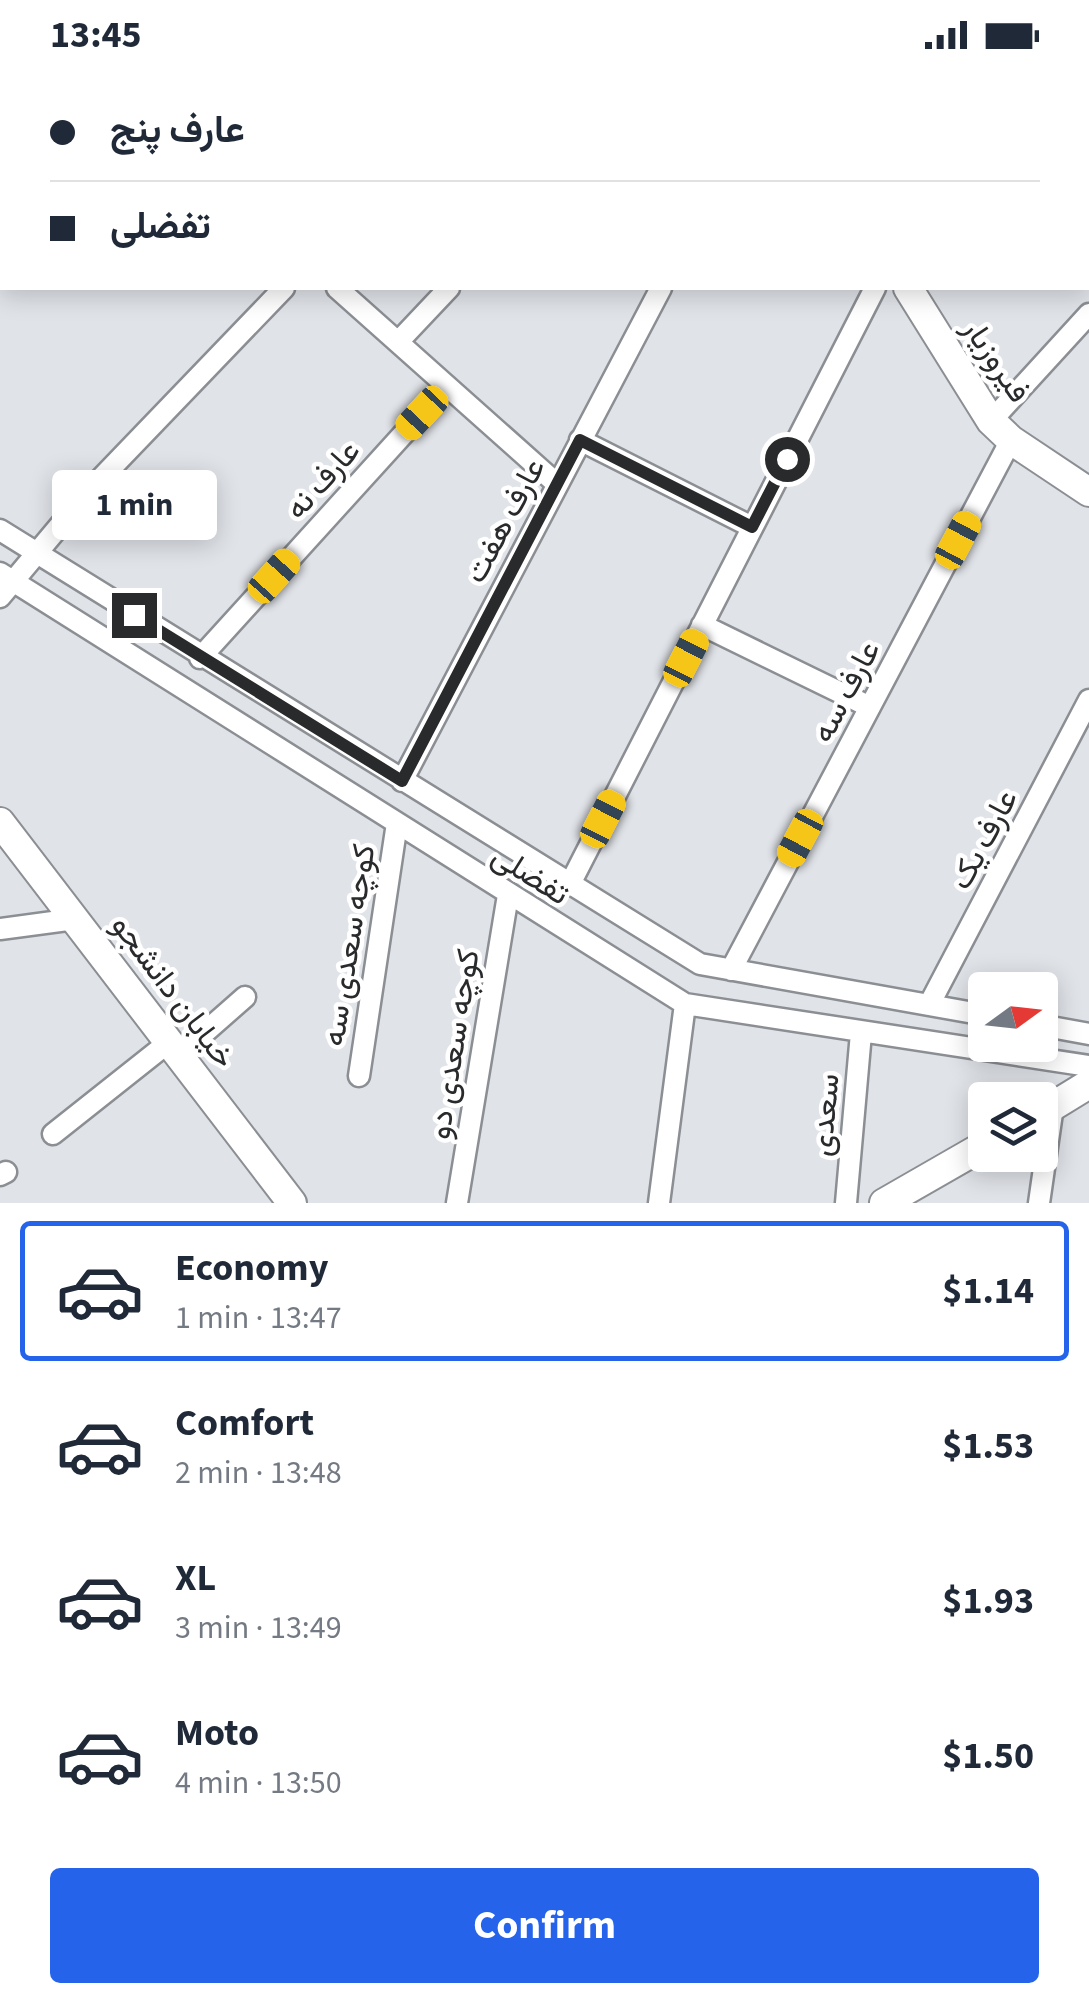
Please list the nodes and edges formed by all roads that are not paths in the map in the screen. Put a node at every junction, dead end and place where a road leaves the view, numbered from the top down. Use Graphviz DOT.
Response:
graph roads {
  1 [pos="282,290"];
  2 [pos="339,290"];
  3 [pos="446,290"];
  4 [pos="659,290"];
  5 [pos="873,290"];
  6 [pos="909,290"];
  7 [pos="1089,314"];
  8 [pos="398,342"];
  9 [pos="447,386"];
  10 [pos="1001,430"];
  11 [pos="580,440"];
  12 [pos="557,484"];
  13 [pos="1089,492"];
  14 [pos="752,527"];
  15 [pos="0,530"];
  16 [pos="35,551"];
  17 [pos="5,584"];
  18 [pos="702,625"];
  19 [pos="200,658"];
  20 [pos="1089,700"];
  21 [pos="870,707"];
  22 [pos="402,781"];
  23 [pos="0,822"];
  24 [pos="397,823"];
  25 [pos="570,884"];
  26 [pos="508,896"];
  27 [pos="75,919"];
  28 [pos="0,929"];
  29 [pos="732,970"];
  30 [pos="246,997"];
  31 [pos="685,1004"];
  32 [pos="930,1006"];
  33 [pos="968,1013"];
  34 [pos="1058,1028"];
  35 [pos="861,1033"];
  36 [pos="1089,1034"];
  37 [pos="174,1048"];
  38 [pos="1089,1066"];
  39 [pos="359,1076"];
  40 [pos="1089,1084"];
  41 [pos="1058,1103"];
  42 [pos="52,1134"];
  43 [pos="968,1156"];
  44 [pos="1042,1172"];
  45 [pos="292,1203"];
  46 [pos="457,1203"];
  47 [pos="658,1203"];
  48 [pos="846,1203"];
  49 [pos="884,1203"];
  50 [pos="1039,1203"];
  1 -- 16 [label="street"];
  2 -- 8 [label="street"];
  3 -- 8 [label="street"];
  4 -- 11 [label="street, عارف هفت"];
  5 -- 14 [label="street"];
  6 -- 10 [label="street, فیروزیار"];
  7 -- 10 [label="street, عارف سه"];
  8 -- 9 [label="street"];
  9 -- 12 [label="street"];
  9 -- 19 [label="street, عارف نه"];
  10 -- 13 [label="street, فیروزیار"];
  10 -- 21 [label="street, عارف سه"];
  11 -- 12 [label="street, عارف هفت"];
  11 -- 14 [label="street"];
  12 -- 22 [label="street, عارف هفت"];
  14 -- 18 [label="street"];
  15 -- 16 [label="street, تفضلی"];
  16 -- 17 [label="street"];
  16 -- 19 [label="street, تفضلی"];
  17 -- 24 [label="street, تفضلی"];
  18 -- 21 [label="street"];
  18 -- 25 [label="street"];
  19 -- 22 [label="street, تفضلی"];
  20 -- 32 [label="street, عارف یک"];
  21 -- 29 [label="street, عارف سه"];
  22 -- 25 [label="street, تفضلی"];
  23 -- 27 [label="street, خیابان دانشجو"];
  24 -- 26 [label="street, تفضلی"];
  24 -- 39 [label="street, کوچه سعدی سه"];
  25 -- 29 [label="street, تفضلی"];
  26 -- 31 [label="street, تفضلی"];
  26 -- 46 [label="street, کوچه سعدی دو"];
  27 -- 28 [label="street"];
  27 -- 37 [label="street, خیابان دانشجو"];
  29 -- 32 [label="street, تفضلی"];
  30 -- 37 [label="street"];
  31 -- 35 [label="street, تفضلی"];
  31 -- 47 [label="street"];
  32 -- 33 [label="street, تفضلی"];
  34 -- 36 [label="street"];
  35 -- 38 [label="street, تفضلی"];
  35 -- 48 [label="street, سعدی"];
  37 -- 42 [label="street"];
  37 -- 45 [label="street, خیابان دانشجو"];
  40 -- 41 [label="street"];
  43 -- 49 [label="street"];
  44 -- 50 [label="street"];
}
